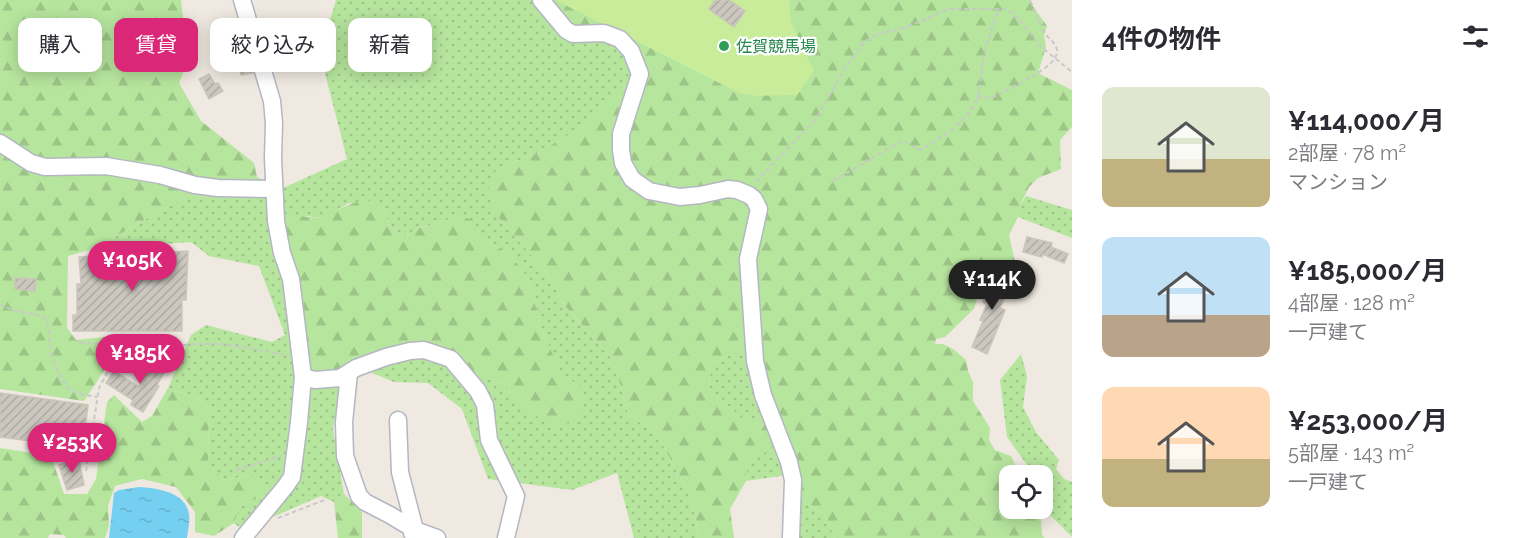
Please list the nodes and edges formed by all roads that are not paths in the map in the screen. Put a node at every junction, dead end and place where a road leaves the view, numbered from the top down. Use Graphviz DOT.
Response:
graph roads {
  1 [pos="242,0"];
  2 [pos="542,0"];
  3 [pos="0,143"];
  4 [pos="274,189"];
  5 [pos="349,373"];
  6 [pos="303,377"];
  7 [pos="398,420"];
  8 [pos="411,534"];
  9 [pos="243,538"];
  10 [pos="437,538"];
  11 [pos="506,538"];
  12 [pos="790,538"];
  1 -- 4 [label="street"];
  2 -- 12 [label="street"];
  3 -- 4 [label="street"];
  4 -- 6 [label="street"];
  5 -- 6 [label="street"];
  5 -- 8 [label="street"];
  5 -- 11 [label="street"];
  6 -- 9 [label="street"];
  7 -- 8 [label="street"];
  8 -- 10 [label="street"];
}
